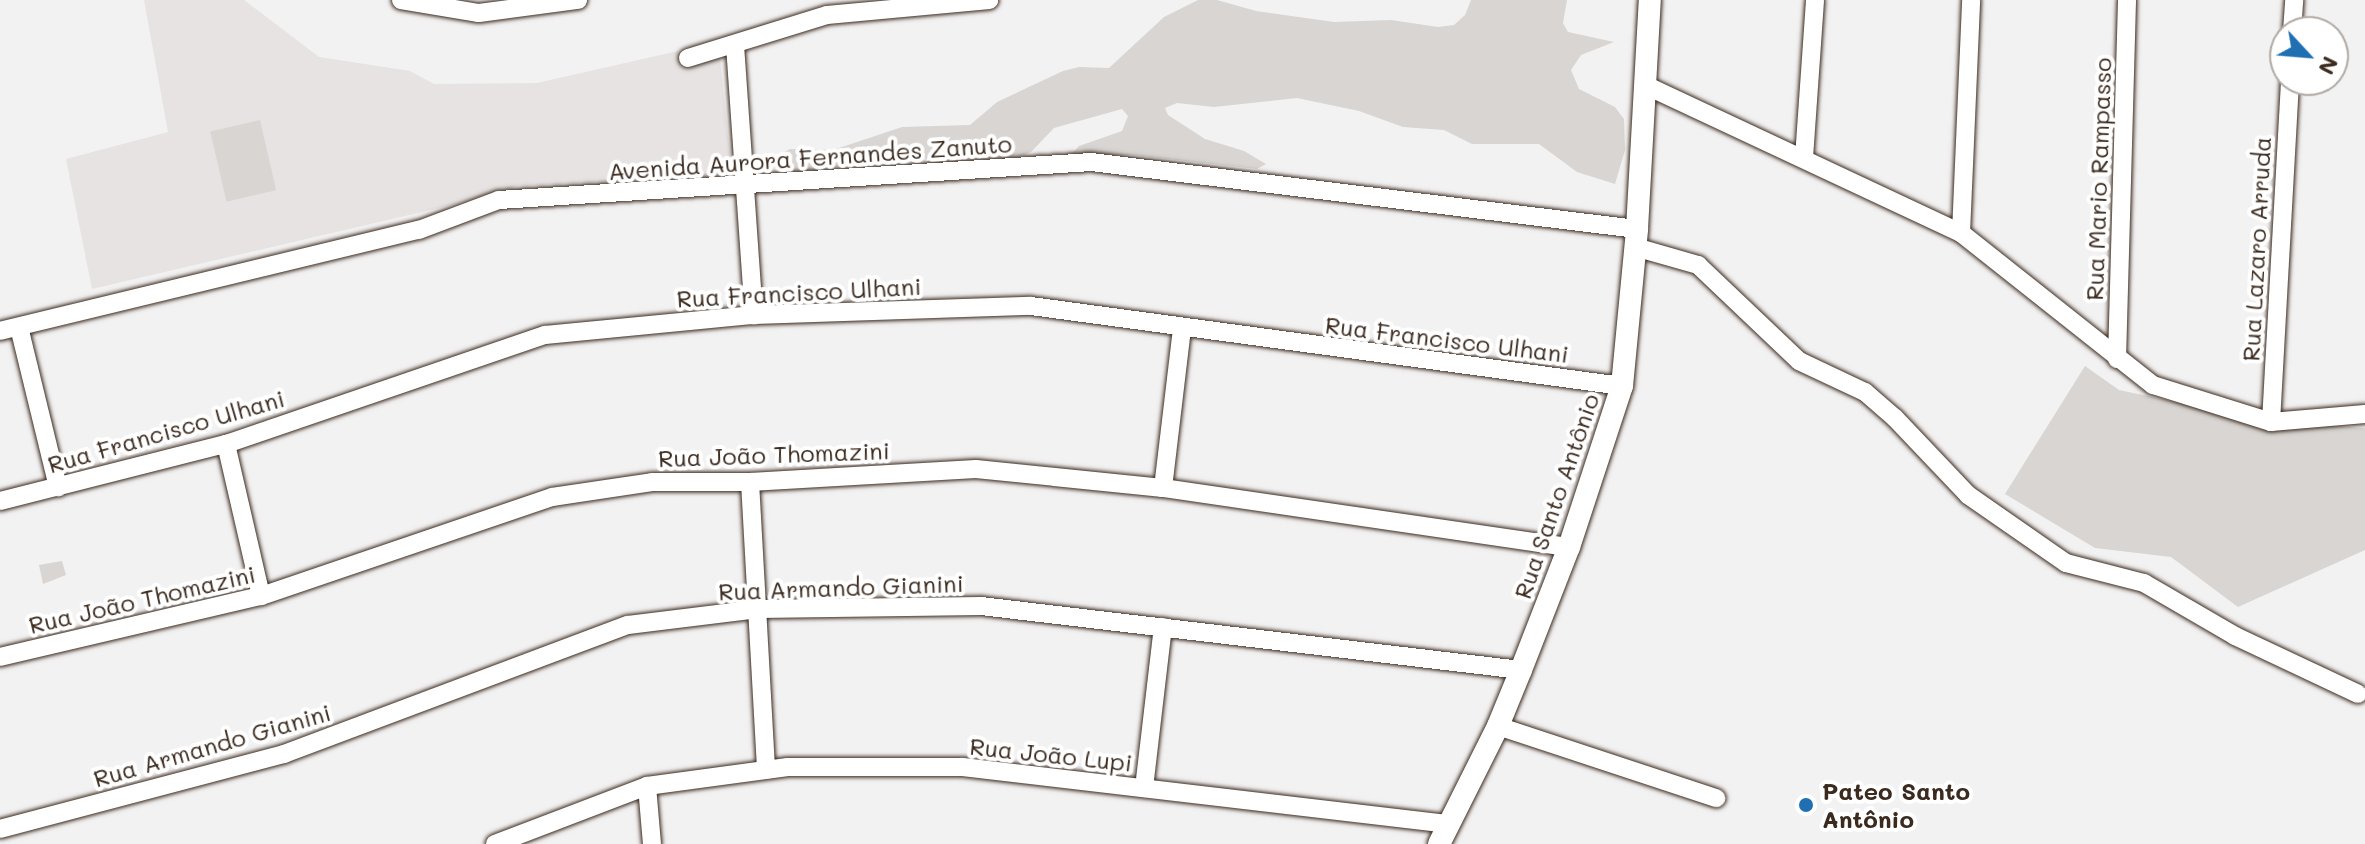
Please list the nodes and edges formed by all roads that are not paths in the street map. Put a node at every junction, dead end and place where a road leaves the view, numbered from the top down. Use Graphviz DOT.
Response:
graph roads {
  1 [pos="401,0"];
  2 [pos="578,0"];
  3 [pos="989,0"];
  4 [pos="1650,0"];
  5 [pos="1815,0"];
  6 [pos="1971,0"];
  7 [pos="2127,0"];
  8 [pos="823,7"];
  9 [pos="735,45"];
  10 [pos="688,58"];
  11 [pos="1645,85"];
  12 [pos="2289,96"];
  13 [pos="1804,158"];
  14 [pos="745,185"];
  15 [pos="1961,233"];
  16 [pos="1636,238"];
  17 [pos="754,315"];
  18 [pos="19,327"];
  19 [pos="1182,329"];
  20 [pos="0,331"];
  21 [pos="2117,359"];
  22 [pos="1622,386"];
  23 [pos="2365,414"];
  24 [pos="2271,422"];
  25 [pos="226,444"];
  26 [pos="750,482"];
  27 [pos="58,487"];
  28 [pos="1163,488"];
  29 [pos="0,501"];
  30 [pos="1569,547"];
  31 [pos="261,596"];
  32 [pos="758,609"];
  33 [pos="1163,627"];
  34 [pos="0,657"];
  35 [pos="1521,670"];
  36 [pos="2358,694"];
  37 [pos="1498,726"];
  38 [pos="766,770"];
  39 [pos="647,786"];
  40 [pos="1144,788"];
  41 [pos="1716,798"];
  42 [pos="0,829"];
  43 [pos="1444,834"];
  44 [pos="495,844"];
  45 [pos="652,844"];
  1 -- 2 [label="street"];
  3 -- 8 [label="street"];
  4 -- 11 [label="main road, Rua Santo Antônio"];
  5 -- 13 [label="street"];
  6 -- 15 [label="street"];
  7 -- 21 [label="street, Rua Mario Rampasso"];
  8 -- 9 [label="street"];
  9 -- 10 [label="street"];
  9 -- 14 [label="street"];
  11 -- 13 [label="street"];
  11 -- 16 [label="main road, Rua Santo Antônio"];
  12 -- 24 [label="street, Rua Lazaro Arruda"];
  13 -- 15 [label="street"];
  14 -- 16 [label="street, Avenida Aurora Fernandes Zanuto"];
  14 -- 17 [label="street"];
  14 -- 18 [label="street, Avenida Aurora Fernandes Zanuto"];
  15 -- 21 [label="street"];
  16 -- 22 [label="main road, Rua Santo Antônio"];
  16 -- 36 [label="street, Avenida Aurora Fernandes Zanuto"];
  17 -- 19 [label="street, Rua Francisco Ulhani"];
  17 -- 25 [label="street, Rua Francisco Ulhani"];
  18 -- 20 [label="street, Avenida Aurora Fernandes Zanuto"];
  18 -- 27 [label="street"];
  19 -- 22 [label="street, Rua Francisco Ulhani"];
  19 -- 28 [label="street"];
  21 -- 24 [label="street"];
  22 -- 30 [label="main road, Rua Santo Antônio"];
  23 -- 24 [label="street"];
  25 -- 27 [label="street, Rua Francisco Ulhani"];
  25 -- 31 [label="street"];
  26 -- 28 [label="street, Rua João Thomazini"];
  26 -- 31 [label="street, Rua João Thomazini"];
  26 -- 32 [label="street"];
  27 -- 29 [label="street, Rua Francisco Ulhani"];
  28 -- 30 [label="street, Rua João Thomazini"];
  30 -- 35 [label="main road, Rua Santo Antônio"];
  31 -- 34 [label="street, Rua João Thomazini"];
  32 -- 33 [label="street, Rua Armando Gianini"];
  32 -- 38 [label="street"];
  32 -- 42 [label="street, Rua Armando Gianini"];
  33 -- 35 [label="street, Rua Armando Gianini"];
  33 -- 40 [label="street"];
  35 -- 37 [label="main road, Rua Santo Antônio"];
  37 -- 41 [label="street"];
  37 -- 43 [label="main road, Rua Santo Antônio"];
  38 -- 39 [label="street, Rua João Lupi"];
  38 -- 40 [label="street, Rua João Lupi"];
  39 -- 44 [label="street, Rua João Lupi"];
  39 -- 45 [label="street"];
  40 -- 43 [label="street, Rua João Lupi"];
}
